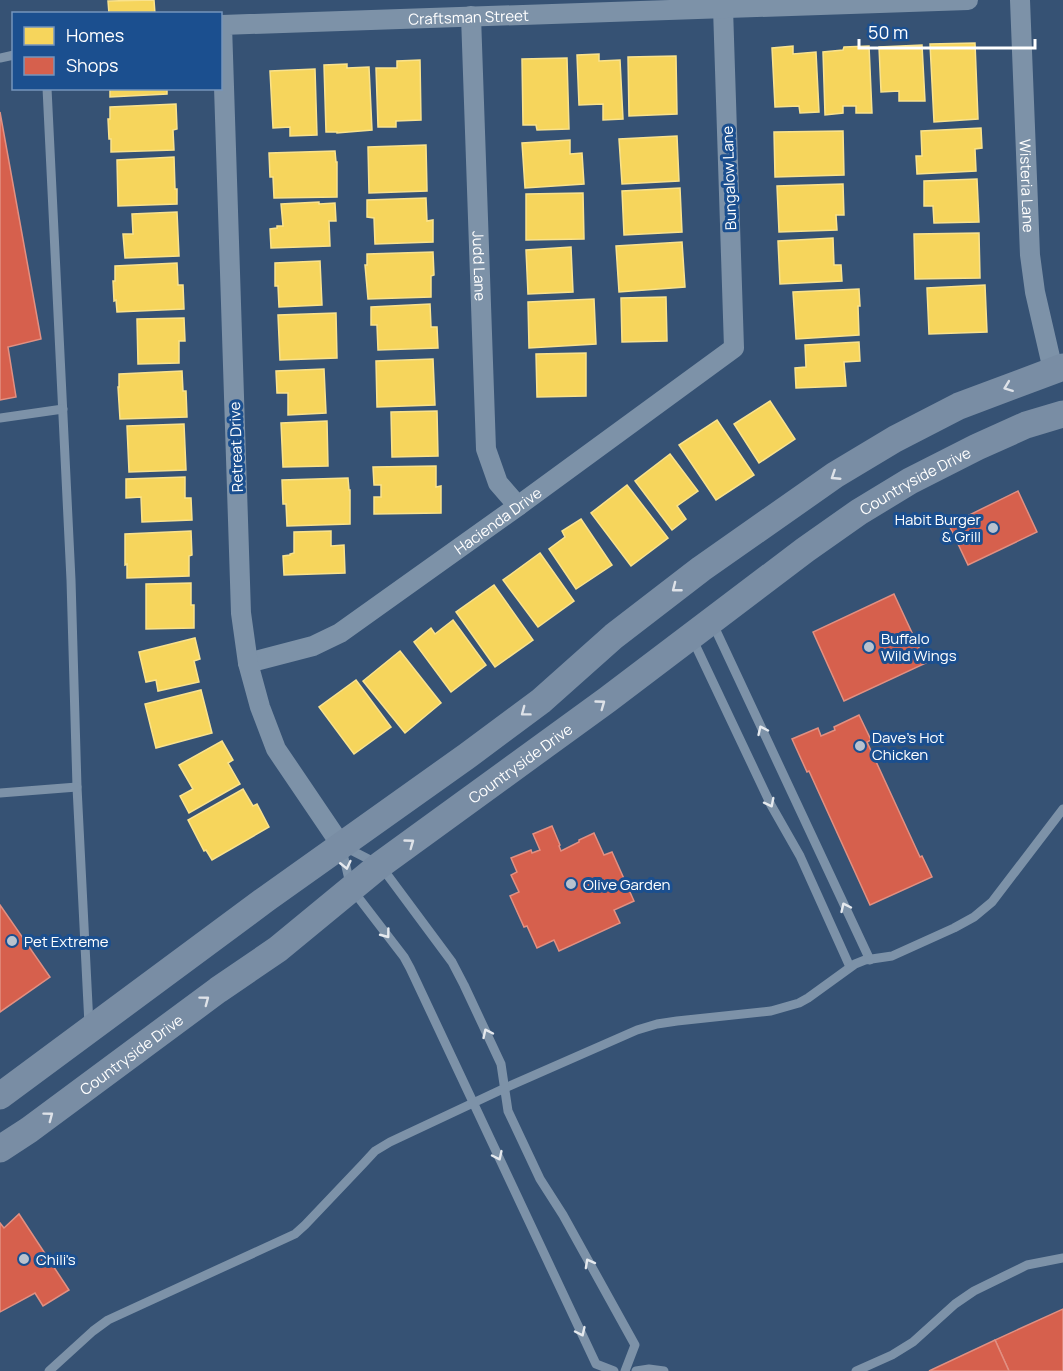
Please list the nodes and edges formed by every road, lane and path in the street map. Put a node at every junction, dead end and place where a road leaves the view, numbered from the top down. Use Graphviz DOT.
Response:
graph roads {
  1 [pos="968,0"];
  2 [pos="1020,0"];
  3 [pos="723,8"];
  4 [pos="471,16"];
  5 [pos="222,25"];
  6 [pos="47,90"];
  7 [pos="734,348"];
  8 [pos="1058,368"];
  9 [pos="63,409"];
  10 [pos="1063,414"];
  11 [pos="0,418"];
  12 [pos="518,506"];
  13 [pos="701,628"];
  14 [pos="248,663"];
  15 [pos="77,787"];
  16 [pos="0,793"];
  17 [pos="1063,809"];
  18 [pos="341,844"];
  19 [pos="380,865"];
  20 [pos="351,888"];
  21 [pos="870,960"];
  22 [pos="850,968"];
  23 [pos="89,1030"];
  24 [pos="505,1088"];
  25 [pos="0,1096"];
  26 [pos="473,1103"];
  27 [pos="0,1149"];
  28 [pos="1063,1258"];
  29 [pos="49,1371"];
  30 [pos="614,1371"];
  31 [pos="625,1371"];
  32 [pos="636,1371"];
  33 [pos="664,1371"];
  34 [pos="856,1371"];
  1 -- 3 [label="street, Craftsman Street"];
  2 -- 8 [label="street, Wisteria Lane"];
  3 -- 4 [label="street, Craftsman Street"];
  3 -- 7 [label="street, Bungalow Lane"];
  4 -- 5 [label="street, Craftsman Street"];
  4 -- 12 [label="street, Judd Lane"];
  5 -- 14 [label="street, Retreat Drive"];
  6 -- 9 [label="lane"];
  7 -- 12 [label="street, Hacienda Drive"];
  8 -- 18 [label="street, one-way"];
  9 -- 11 [label="lane"];
  9 -- 15 [label="lane"];
  10 -- 13 [label="street, Countryside Drive"];
  12 -- 14 [label="street, Hacienda Drive"];
  19 -- 13 [label="street, Countryside Drive, one-way"];
  21 -- 13 [label="lane, one-way"];
  13 -- 22 [label="lane, one-way"];
  14 -- 18 [label="street, Retreat Drive"];
  15 -- 16 [label="lane"];
  15 -- 23 [label="lane"];
  17 -- 21 [label="lane"];
  18 -- 19 [label="lane"];
  18 -- 20 [label="lane, one-way"];
  18 -- 23 [label="street"];
  19 -- 20 [label="street, Countryside Drive"];
  24 -- 19 [label="lane, one-way"];
  20 -- 26 [label="lane, one-way"];
  27 -- 20 [label="street, Countryside Drive, one-way"];
  21 -- 22 [label="lane"];
  22 -- 24 [label="lane"];
  23 -- 25 [label="street"];
  24 -- 26 [label="lane"];
  31 -- 24 [label="lane, one-way"];
  26 -- 29 [label="lane"];
  26 -- 30 [label="lane, one-way"];
  28 -- 34 [label="lane"];
  32 -- 33 [label="lane"];
}
